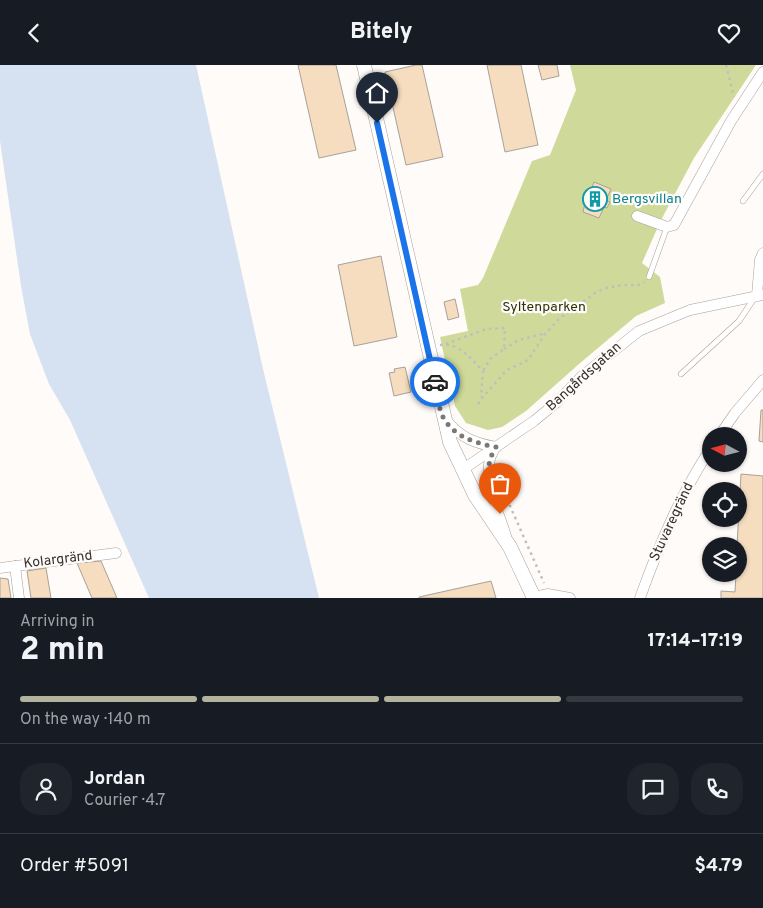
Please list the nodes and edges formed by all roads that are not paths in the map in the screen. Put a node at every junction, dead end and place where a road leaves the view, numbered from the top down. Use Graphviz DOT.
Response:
graph roads {
  1 [pos="364,65"];
  2 [pos="763,72"];
  3 [pos="763,174"];
  4 [pos="743,201"];
  5 [pos="637,215"];
  6 [pos="668,227"];
  7 [pos="763,253"];
  8 [pos="649,277"];
  9 [pos="760,295"];
  10 [pos="681,373"];
  11 [pos="763,380"];
  12 [pos="443,416"];
  13 [pos="726,427"];
  14 [pos="496,447"];
  15 [pos="702,463"];
  16 [pos="462,471"];
  17 [pos="510,547"];
  18 [pos="116,553"];
  19 [pos="15,566"];
  20 [pos="0,568"];
  21 [pos="539,596"];
  22 [pos="19,598"];
  23 [pos="570,598"];
  24 [pos="640,598"];
  1 -- 12 [label="main road"];
  2 -- 6 [label="street"];
  3 -- 4 [label="lane"];
  5 -- 6 [label="street"];
  6 -- 8 [label="lane"];
  7 -- 9 [label="street"];
  9 -- 10 [label="lane"];
  9 -- 14 [label="street, Bangårdsgatan"];
  11 -- 13 [label="street"];
  12 -- 14 [label="street"];
  12 -- 16 [label="main road"];
  14 -- 16 [label="street, Bangårdsgatan"];
  14 -- 17 [label="street"];
  15 -- 24 [label="street, Stuvaregränd"];
  16 -- 17 [label="main road"];
  17 -- 21 [label="main road"];
  18 -- 19 [label="street, Kolargränd"];
  19 -- 20 [label="street, Kolargränd"];
  19 -- 22 [label="street"];
  21 -- 23 [label="street"];
}
